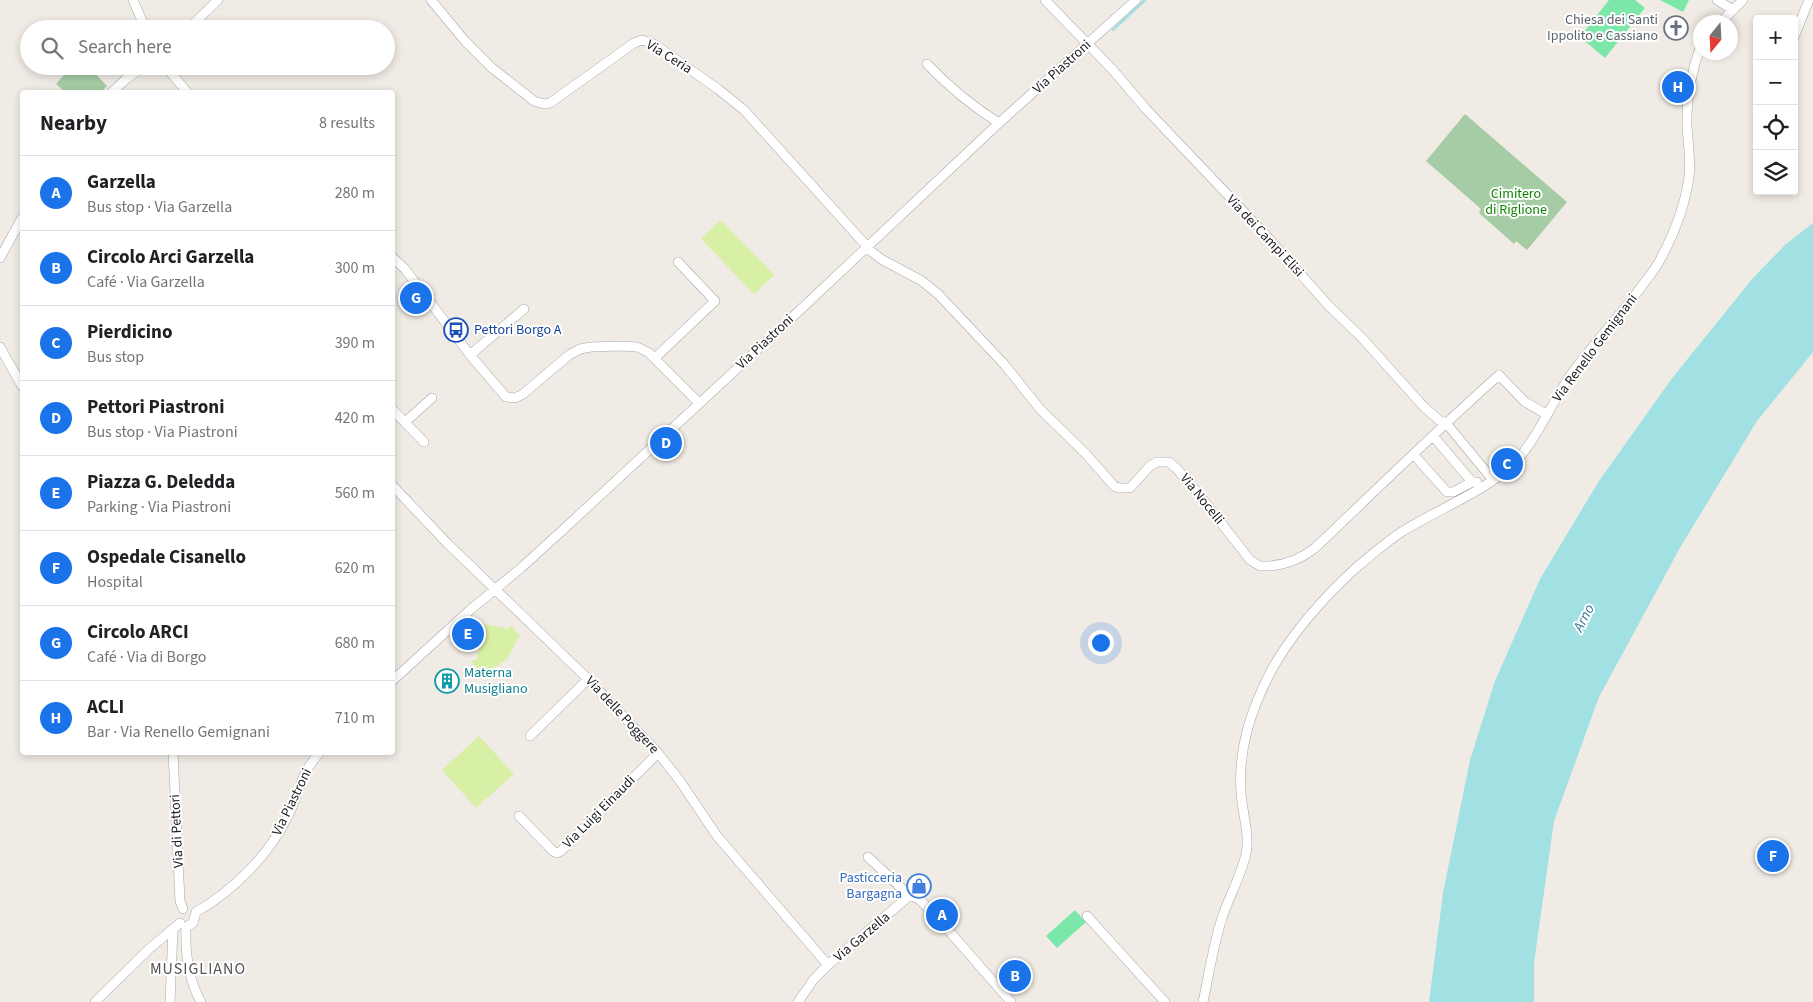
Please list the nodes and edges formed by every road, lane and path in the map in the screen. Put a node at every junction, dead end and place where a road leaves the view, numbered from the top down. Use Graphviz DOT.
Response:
graph roads {
  1 [pos="133,0"];
  2 [pos="218,0"];
  3 [pos="431,0"];
  4 [pos="1045,0"];
  5 [pos="1136,0"];
  6 [pos="1717,0"];
  7 [pos="1743,0"];
  8 [pos="1809,0"];
  9 [pos="1733,10"];
  10 [pos="1728,15"];
  11 [pos="142,20"];
  12 [pos="197,20"];
  13 [pos="1798,28"];
  14 [pos="1088,44"];
  15 [pos="1696,60"];
  16 [pos="927,64"];
  17 [pos="132,75"];
  18 [pos="173,75"];
  19 [pos="114,90"];
  20 [pos="185,90"];
  21 [pos="998,123"];
  22 [pos="20,222"];
  23 [pos="866,247"];
  24 [pos="0,258"];
  25 [pos="395,260"];
  26 [pos="678,262"];
  27 [pos="524,309"];
  28 [pos="0,346"];
  29 [pos="470,355"];
  30 [pos="655,358"];
  31 [pos="20,382"];
  32 [pos="432,398"];
  33 [pos="699,403"];
  34 [pos="395,414"];
  35 [pos="1546,414"];
  36 [pos="405,422"];
  37 [pos="1446,423"];
  38 [pos="1433,436"];
  39 [pos="424,442"];
  40 [pos="1414,455"];
  41 [pos="1472,482"];
  42 [pos="1490,482"];
  43 [pos="395,488"];
  44 [pos="495,590"];
  45 [pos="395,678"];
  46 [pos="588,679"];
  47 [pos="530,736"];
  48 [pos="658,753"];
  49 [pos="173,755"];
  50 [pos="318,755"];
  51 [pos="519,816"];
  52 [pos="868,857"];
  53 [pos="910,896"];
  54 [pos="183,909"];
  55 [pos="196,912"];
  56 [pos="1087,916"];
  57 [pos="180,927"];
  58 [pos="828,965"];
  59 [pos="95,1002"];
  60 [pos="170,1002"];
  61 [pos="201,1002"];
  62 [pos="798,1002"];
  63 [pos="1011,1002"];
  64 [pos="1165,1002"];
  65 [pos="1203,1002"];
  1 -- 11 [label="street"];
  2 -- 12 [label="street"];
  3 -- 23 [label="street, Via Ceria"];
  4 -- 14 [label="street, Via dei Campi Elisi"];
  5 -- 14 [label="street, Via Piastroni"];
  6 -- 9 [label="street"];
  7 -- 9 [label="street"];
  8 -- 13 [label="street"];
  9 -- 10 [label="street"];
  14 -- 21 [label="street, Via Piastroni"];
  14 -- 37 [label="street, Via dei Campi Elisi"];
  15 -- 35 [label="street, Via Renello Gemignani"];
  16 -- 21 [label="street"];
  17 -- 19 [label="street"];
  18 -- 20 [label="street"];
  21 -- 23 [label="street, Via Piastroni"];
  22 -- 24 [label="street"];
  23 -- 33 [label="street, Via Piastroni"];
  23 -- 40 [label="street, Via Nocelli"];
  25 -- 29 [label="street"];
  26 -- 30 [label="street"];
  27 -- 29 [label="street"];
  28 -- 31 [label="street"];
  29 -- 30 [label="street"];
  30 -- 33 [label="street"];
  32 -- 36 [label="street"];
  33 -- 44 [label="street, Via Piastroni"];
  34 -- 36 [label="street"];
  35 -- 37 [label="street, Via Nocelli"];
  35 -- 42 [label="street, Via Renello Gemignani"];
  36 -- 39 [label="street"];
  37 -- 38 [label="street, Via Nocelli"];
  37 -- 42 [label="street"];
  38 -- 40 [label="street, Via Nocelli"];
  38 -- 41 [label="street"];
  40 -- 41 [label="street"];
  41 -- 42 [label="street"];
  42 -- 65 [label="street, Via Renello Gemignani"];
  43 -- 44 [label="street, Via delle Poggere"];
  44 -- 45 [label="street, Via Piastroni"];
  44 -- 46 [label="street, Via delle Poggere"];
  46 -- 47 [label="street"];
  46 -- 48 [label="street, Via delle Poggere"];
  48 -- 51 [label="street, Via Luigi Einaudi"];
  48 -- 58 [label="street, Via delle Poggere"];
  49 -- 54 [label="street, Via di Pettori"];
  50 -- 55 [label="street, Via Piastroni"];
  52 -- 53 [label="street"];
  53 -- 58 [label="street, Via Garzella"];
  53 -- 63 [label="street"];
  54 -- 55 [label="street"];
  54 -- 57 [label="street"];
  55 -- 57 [label="street, Via Piastroni"];
  56 -- 64 [label="street"];
  57 -- 59 [label="street"];
  57 -- 60 [label="street"];
  57 -- 61 [label="street"];
  58 -- 62 [label="street, Via Garzella"];
}
